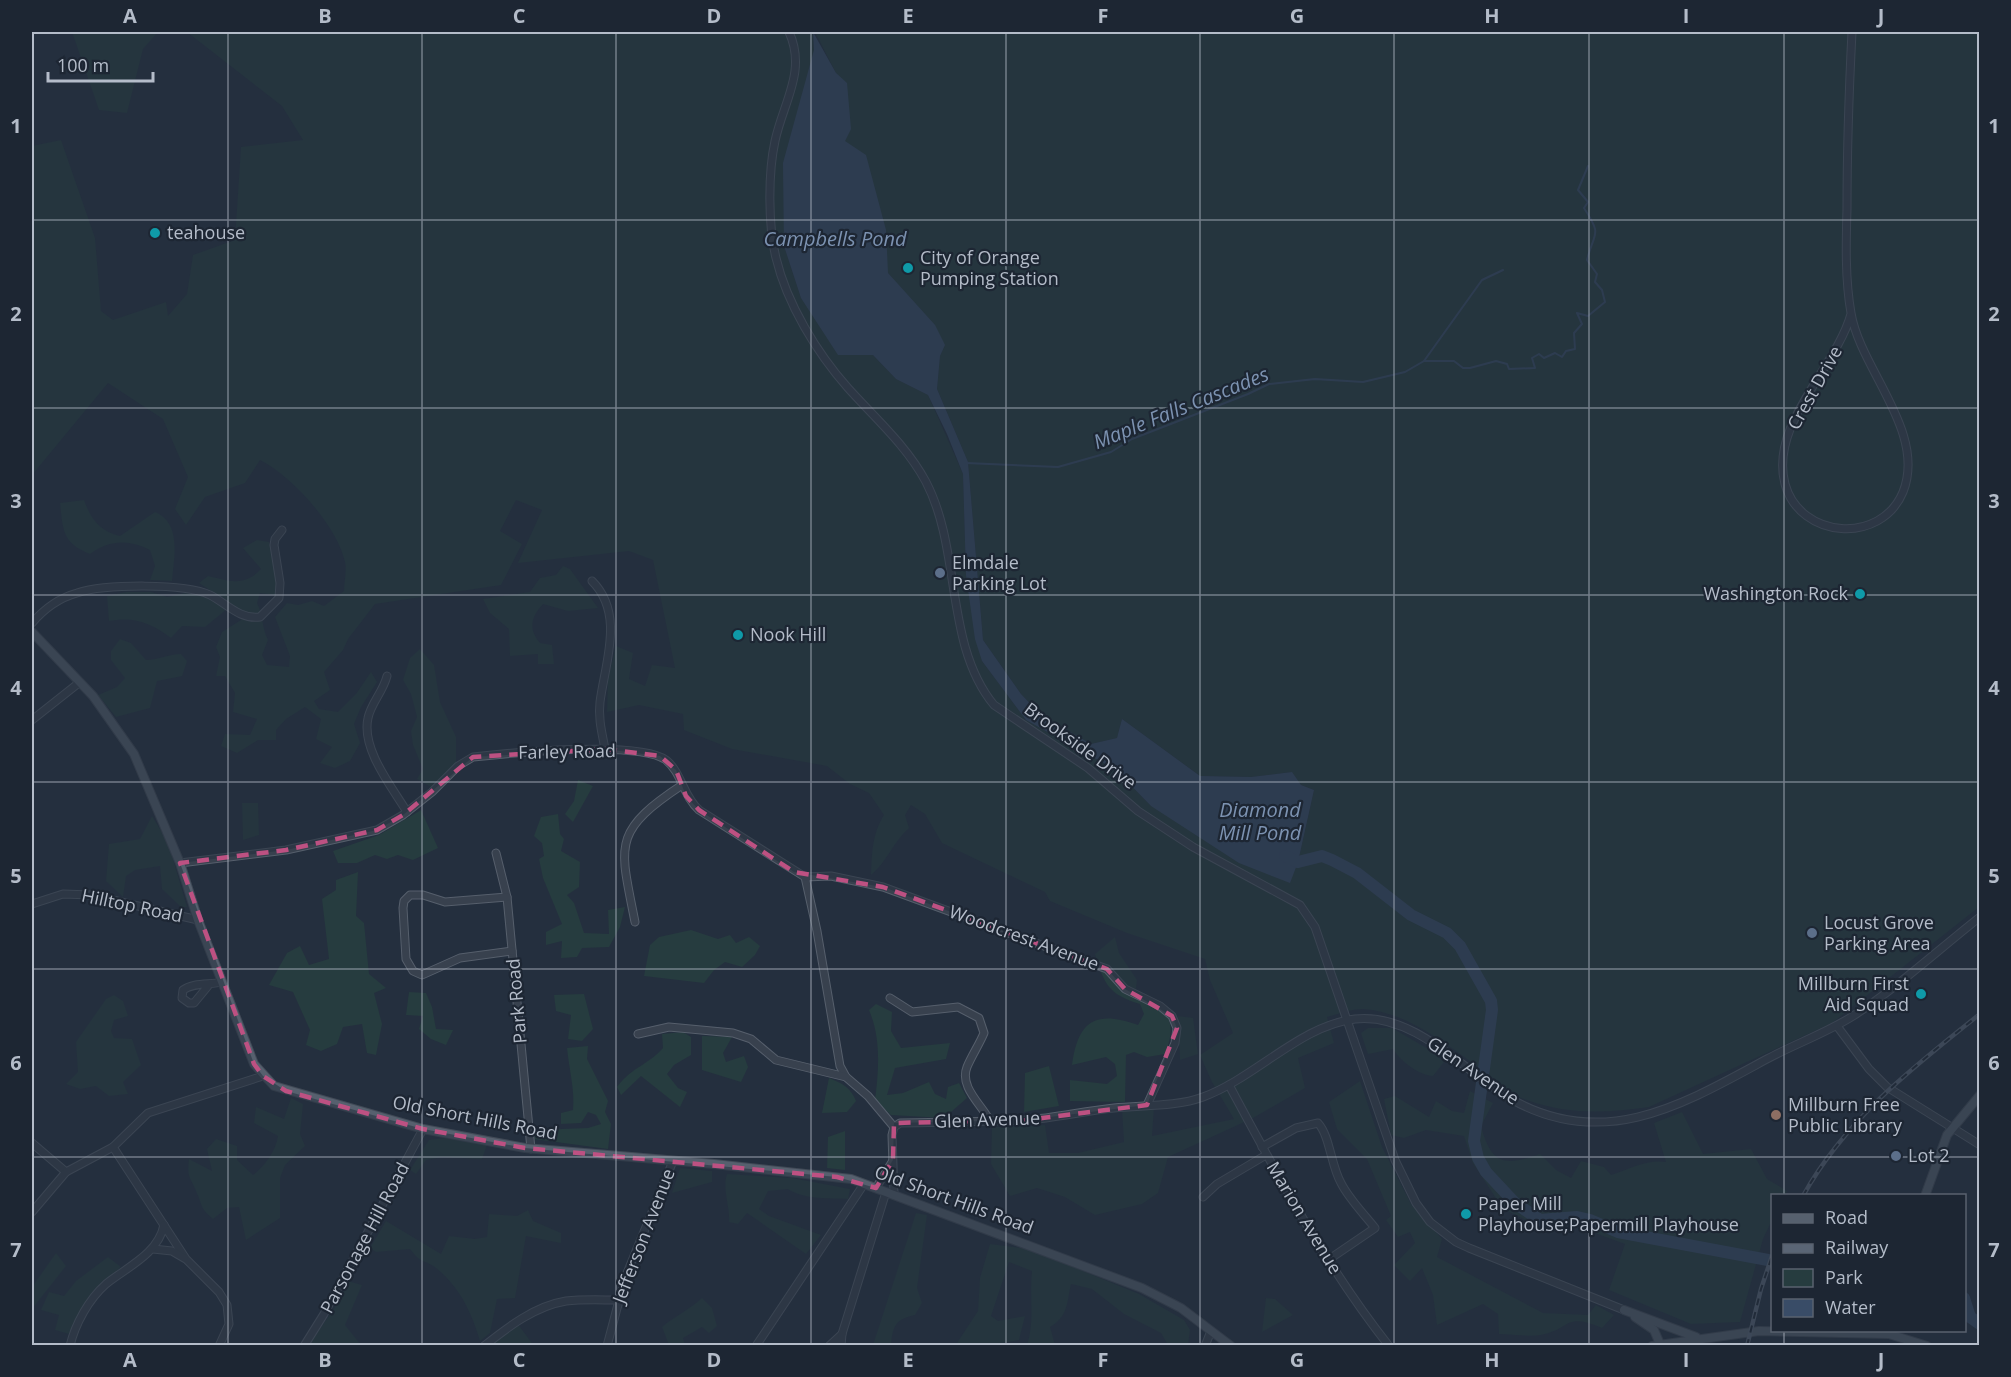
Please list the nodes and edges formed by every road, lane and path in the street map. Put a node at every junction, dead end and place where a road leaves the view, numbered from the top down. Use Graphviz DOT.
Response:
graph roads {
  1 [pos="789,32"];
  2 [pos="1852,32"];
  3 [pos="1851,314"];
  4 [pos="282,530"];
  5 [pos="592,581"];
  6 [pos="32,623"];
  7 [pos="32,632"];
  8 [pos="387,676"];
  9 [pos="80,682"];
  10 [pos="32,720"];
  11 [pos="605,749"];
  12 [pos="682,785"];
  13 [pos="407,812"];
  14 [pos="496,853"];
  15 [pos="180,863"];
  16 [pos="805,877"];
  17 [pos="507,897"];
  18 [pos="32,904"];
  19 [pos="1980,917"];
  20 [pos="198,920"];
  21 [pos="635,922"];
  22 [pos="512,951"];
  23 [pos="222,982"];
  24 [pos="208,986"];
  25 [pos="890,998"];
  26 [pos="1349,1020"];
  27 [pos="1837,1026"];
  28 [pos="638,1034"];
  29 [pos="262,1076"];
  30 [pos="846,1077"];
  31 [pos="1228,1085"];
  32 [pos="1980,1095"];
  33 [pos="1147,1105"];
  34 [pos="990,1121"];
  35 [pos="894,1126"];
  36 [pos="1951,1127"];
  37 [pos="423,1129"];
  38 [pos="32,1143"];
  39 [pos="1980,1145"];
  40 [pos="112,1147"];
  41 [pos="1262,1147"];
  42 [pos="531,1149"];
  43 [pos="1266,1155"];
  44 [pos="893,1160"];
  45 [pos="673,1161"];
  46 [pos="66,1172"];
  47 [pos="864,1184"];
  48 [pos="876,1188"];
  49 [pos="890,1194"];
  50 [pos="1926,1194"];
  51 [pos="1203,1197"];
  52 [pos="32,1212"];
  53 [pos="164,1225"];
  54 [pos="153,1249"];
  55 [pos="186,1259"];
  56 [pos="1328,1260"];
  57 [pos="618,1300"];
  58 [pos="1624,1310"];
  59 [pos="1662,1323"];
  60 [pos="1211,1331"];
  61 [pos="1771,1331"];
  62 [pos="1785,1332"];
  63 [pos="842,1334"];
  64 [pos="1888,1336"];
  65 [pos="1696,1338"];
  66 [pos="1660,1344"];
  67 [pos="70,1346"];
  68 [pos="219,1346"];
  69 [pos="304,1346"];
  70 [pos="484,1346"];
  71 [pos="607,1346"];
  72 [pos="756,1346"];
  73 [pos="829,1346"];
  74 [pos="841,1346"];
  75 [pos="1205,1346"];
  76 [pos="1231,1346"];
  77 [pos="1389,1346"];
  78 [pos="1927,1346"];
  1 -- 26 [label="street, Brookside Drive"];
  2 -- 3 [label="street"];
  3 -- 3 [label="street, Crest Drive"];
  4 -- 6 [label="street"];
  5 -- 11 [label="street"];
  7 -- 9 [label="main road"];
  8 -- 13 [label="street"];
  9 -- 10 [label="street"];
  9 -- 15 [label="main road"];
  11 -- 12 [label="street, Farley Road"];
  11 -- 13 [label="street, Farley Road"];
  12 -- 16 [label="street, Farley Road"];
  12 -- 21 [label="street"];
  13 -- 15 [label="street, Farley Road"];
  14 -- 17 [label="street, Park Road"];
  15 -- 20 [label="main road"];
  16 -- 30 [label="street"];
  16 -- 33 [label="street, Woodcrest Avenue"];
  17 -- 22 [label="street, Park Road"];
  17 -- 22 [label="street"];
  18 -- 20 [label="street, Hilltop Road"];
  19 -- 27 [label="street, Glen Avenue"];
  20 -- 23 [label="main road"];
  22 -- 42 [label="street, Park Road"];
  23 -- 24 [label="street"];
  23 -- 29 [label="main road"];
  25 -- 34 [label="street"];
  26 -- 27 [label="street, Glen Avenue"];
  26 -- 31 [label="street, Glen Avenue"];
  26 -- 58 [label="street, Brookside Drive"];
  27 -- 36 [label="street"];
  28 -- 30 [label="street"];
  29 -- 37 [label="main road, Old Short Hills Road"];
  29 -- 40 [label="street"];
  30 -- 35 [label="street"];
  31 -- 33 [label="street, Glen Avenue"];
  31 -- 41 [label="street, Marion Avenue"];
  32 -- 36 [label="main road"];
  33 -- 34 [label="street, Glen Avenue"];
  34 -- 35 [label="street, Glen Avenue"];
  35 -- 44 [label="street"];
  36 -- 39 [label="street"];
  36 -- 50 [label="main road"];
  37 -- 42 [label="main road, Old Short Hills Road"];
  37 -- 69 [label="street, Parsonage Hill Road"];
  38 -- 46 [label="street"];
  40 -- 46 [label="street"];
  40 -- 53 [label="street"];
  41 -- 43 [label="street, Marion Avenue"];
  41 -- 56 [label="street"];
  42 -- 45 [label="main road, Old Short Hills Road"];
  43 -- 51 [label="street"];
  43 -- 56 [label="street, Marion Avenue"];
  44 -- 48 [label="street"];
  44 -- 49 [label="street"];
  45 -- 47 [label="main road, Old Short Hills Road"];
  45 -- 57 [label="street, Jefferson Avenue"];
  46 -- 52 [label="street"];
  47 -- 48 [label="main road, Old Short Hills Road"];
  47 -- 72 [label="street"];
  48 -- 49 [label="main road, Old Short Hills Road"];
  49 -- 60 [label="main road, Old Short Hills Road"];
  49 -- 63 [label="street"];
  53 -- 54 [label="street"];
  53 -- 55 [label="street"];
  54 -- 55 [label="street"];
  54 -- 67 [label="street"];
  55 -- 68 [label="street"];
  56 -- 77 [label="street, Marion Avenue"];
  57 -- 70 [label="street"];
  57 -- 71 [label="street, Jefferson Avenue"];
  58 -- 59 [label="main road, Brookside Drive"];
  58 -- 66 [label="main road, Brookside Drive"];
  59 -- 65 [label="main road, Brookside Drive"];
  59 -- 66 [label="main road"];
  60 -- 75 [label="street"];
  60 -- 76 [label="main road, Old Short Hills Road"];
  61 -- 65 [label="main road"];
  62 -- 64 [label="main road"];
  63 -- 73 [label="street"];
  63 -- 74 [label="street"];
  64 -- 78 [label="main road"];
  65 -- 66 [label="main road"];
}
